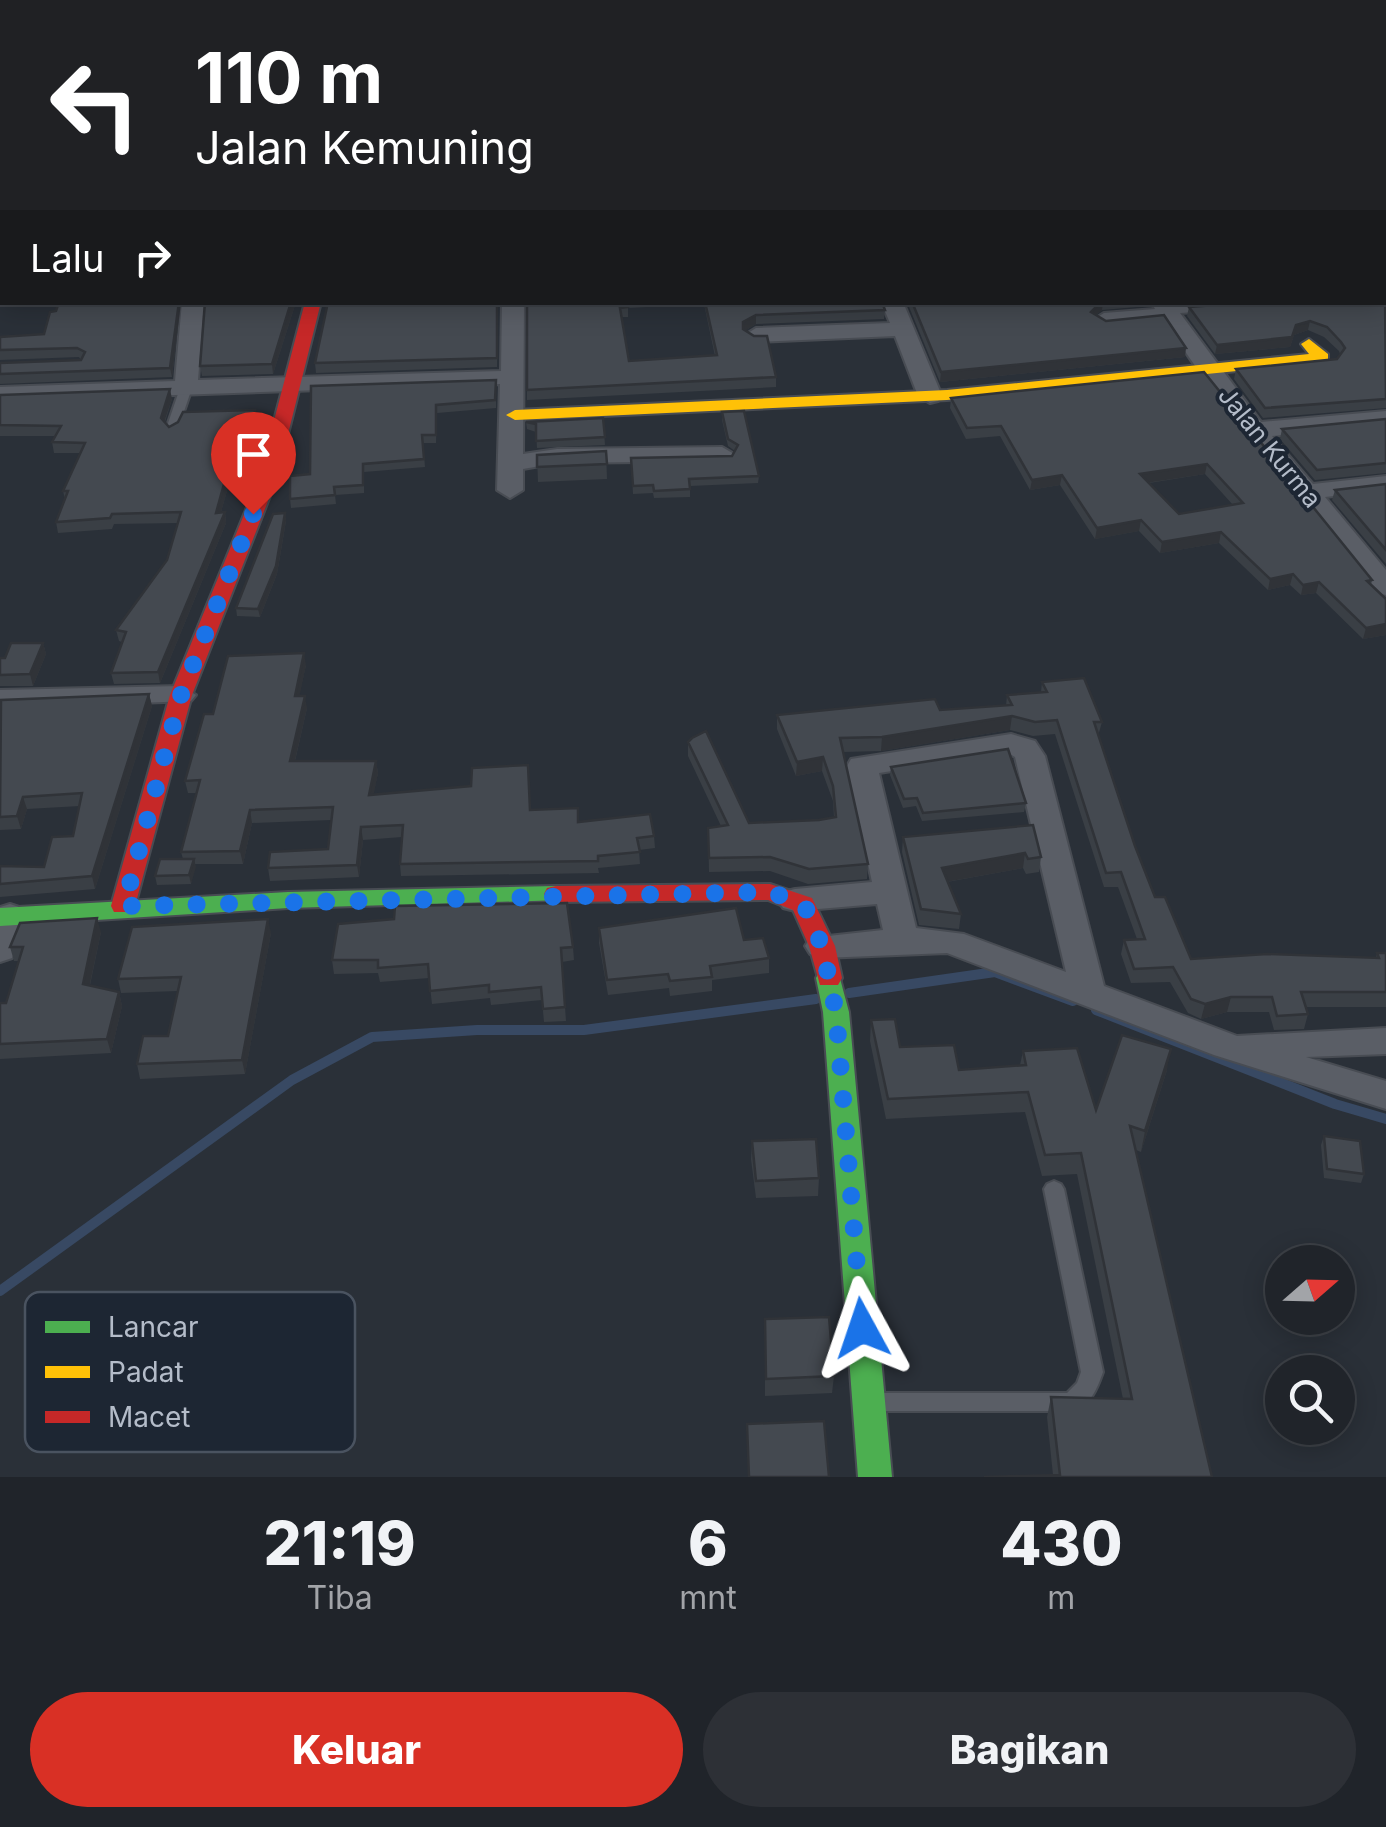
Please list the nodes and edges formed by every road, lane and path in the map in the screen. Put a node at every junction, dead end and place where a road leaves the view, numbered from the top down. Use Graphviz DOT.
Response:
graph roads {
  1 [pos="193,305"];
  2 [pos="312,305"];
  3 [pos="514,305"];
  4 [pos="893,305"];
  5 [pos="1212,305"];
  6 [pos="1165,308"];
  7 [pos="1104,320"];
  8 [pos="900,329"];
  9 [pos="756,334"];
  10 [pos="1308,344"];
  11 [pos="1210,372"];
  12 [pos="512,377"];
  13 [pos="290,385"];
  14 [pos="186,388"];
  15 [pos="0,394"];
  16 [pos="930,396"];
  17 [pos="515,415"];
  18 [pos="1386,418"];
  19 [pos="172,429"];
  20 [pos="1254,430"];
  21 [pos="722,454"];
  22 [pos="513,464"];
  23 [pos="1386,483"];
  24 [pos="510,490"];
  25 [pos="1306,492"];
  26 [pos="1386,587"];
  27 [pos="181,695"];
  28 [pos="0,699"];
  29 [pos="1047,824"];
  30 [pos="1010,828"];
  31 [pos="918,836"];
  32 [pos="880,840"];
  33 [pos="892,892"];
  34 [pos="796,900"];
  35 [pos="124,906"];
  36 [pos="5,916"];
  37 [pos="902,940"];
  38 [pos="0,950"];
  39 [pos="825,963"];
  40 [pos="1088,992"];
  41 [pos="1386,1041"];
  42 [pos="1227,1046"];
  43 [pos="1386,1094"];
  44 [pos="1054,1190"];
  45 [pos="868,1402"];
  46 [pos="875,1477"];
  1 -- 14 [label="street"];
  2 -- 13 [label="street"];
  3 -- 12 [label="street"];
  4 -- 8 [label="street"];
  5 -- 6 [label="street"];
  6 -- 7 [label="street"];
  6 -- 11 [label="street, Jalan Kurma"];
  8 -- 9 [label="street"];
  8 -- 16 [label="street"];
  10 -- 11 [label="street"];
  11 -- 16 [label="street"];
  11 -- 20 [label="street, Jalan Kurma"];
  12 -- 13 [label="street"];
  12 -- 17 [label="street"];
  13 -- 14 [label="street"];
  13 -- 27 [label="street"];
  14 -- 15 [label="street"];
  14 -- 19 [label="lane"];
  16 -- 17 [label="street"];
  17 -- 22 [label="street"];
  18 -- 20 [label="street"];
  20 -- 25 [label="street, Jalan Kurma"];
  21 -- 22 [label="street"];
  22 -- 24 [label="street"];
  23 -- 25 [label="street"];
  25 -- 26 [label="street, Jalan Kurma"];
  27 -- 28 [label="street"];
  27 -- 35 [label="street"];
  29 -- 30 [label="street"];
  29 -- 32 [label="street"];
  29 -- 40 [label="street"];
  31 -- 32 [label="street"];
  32 -- 33 [label="street"];
  33 -- 34 [label="street"];
  33 -- 37 [label="street"];
  34 -- 35 [label="street"];
  34 -- 39 [label="street"];
  35 -- 36 [label="street"];
  36 -- 38 [label="street"];
  37 -- 39 [label="street"];
  37 -- 40 [label="street"];
  39 -- 45 [label="street"];
  40 -- 42 [label="street"];
  41 -- 42 [label="street"];
  42 -- 43 [label="street"];
  44 -- 45 [label="lane"];
  45 -- 46 [label="street"];
}
